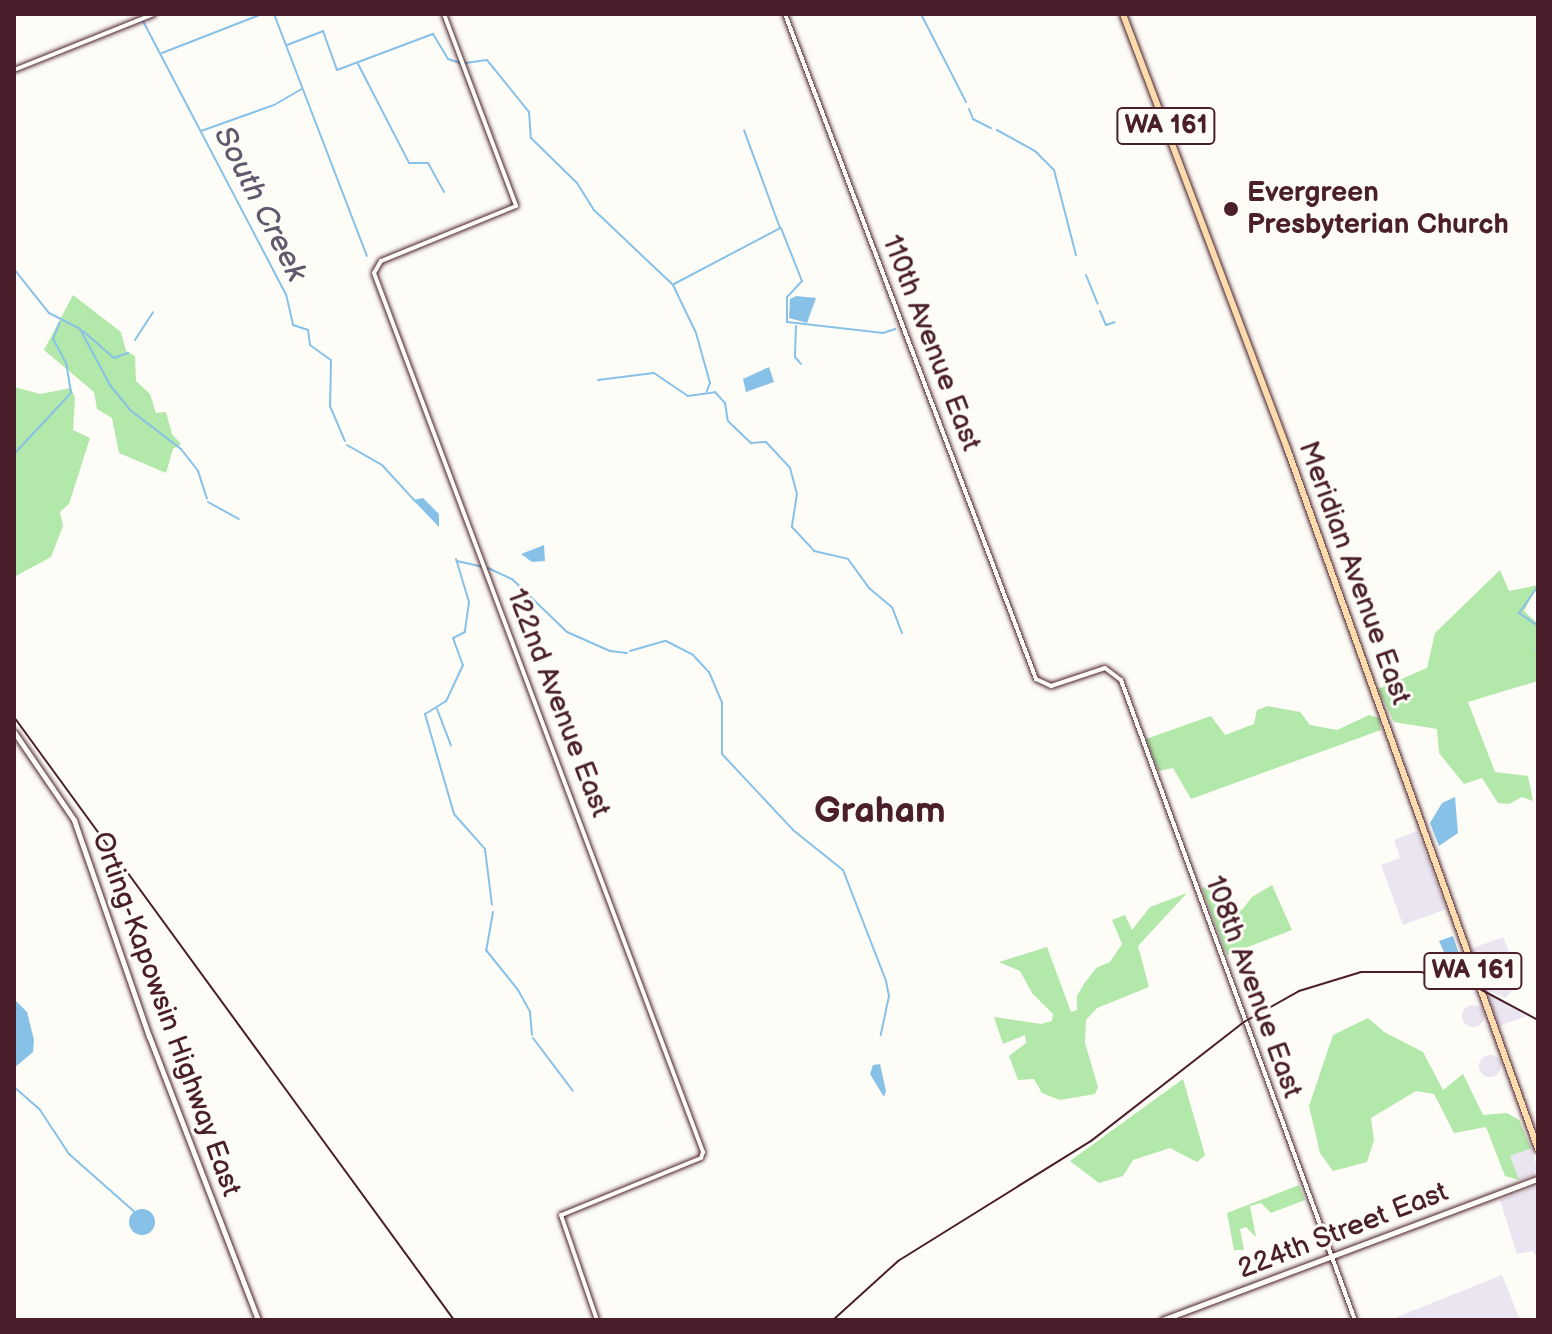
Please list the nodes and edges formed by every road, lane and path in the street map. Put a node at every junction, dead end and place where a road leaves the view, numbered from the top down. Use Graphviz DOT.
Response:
graph roads {
  1 [pos="154,14"];
  2 [pos="444,14"];
  3 [pos="785,14"];
  4 [pos="1123,14"];
  5 [pos="14,70"];
  6 [pos="1112,669"];
  7 [pos="14,732"];
  8 [pos="1538,1149"];
  9 [pos="1538,1179"];
  10 [pos="1331,1256"];
  11 [pos="258,1320"];
  12 [pos="597,1320"];
  13 [pos="1162,1320"];
  14 [pos="1355,1320"];
  1 -- 5 [label="street"];
  2 -- 12 [label="street, 122nd Avenue East"];
  3 -- 6 [label="street, 110th Avenue East"];
  4 -- 8 [label="main road, Meridian Avenue East / WA 161"];
  6 -- 10 [label="street, 108th Avenue East"];
  7 -- 11 [label="main road, Orting-Kapowsin Highway East"];
  9 -- 10 [label="main road, 224th Street East"];
  10 -- 13 [label="main road, 224th Street East"];
  10 -- 14 [label="street, 108th Avenue East"];
}
